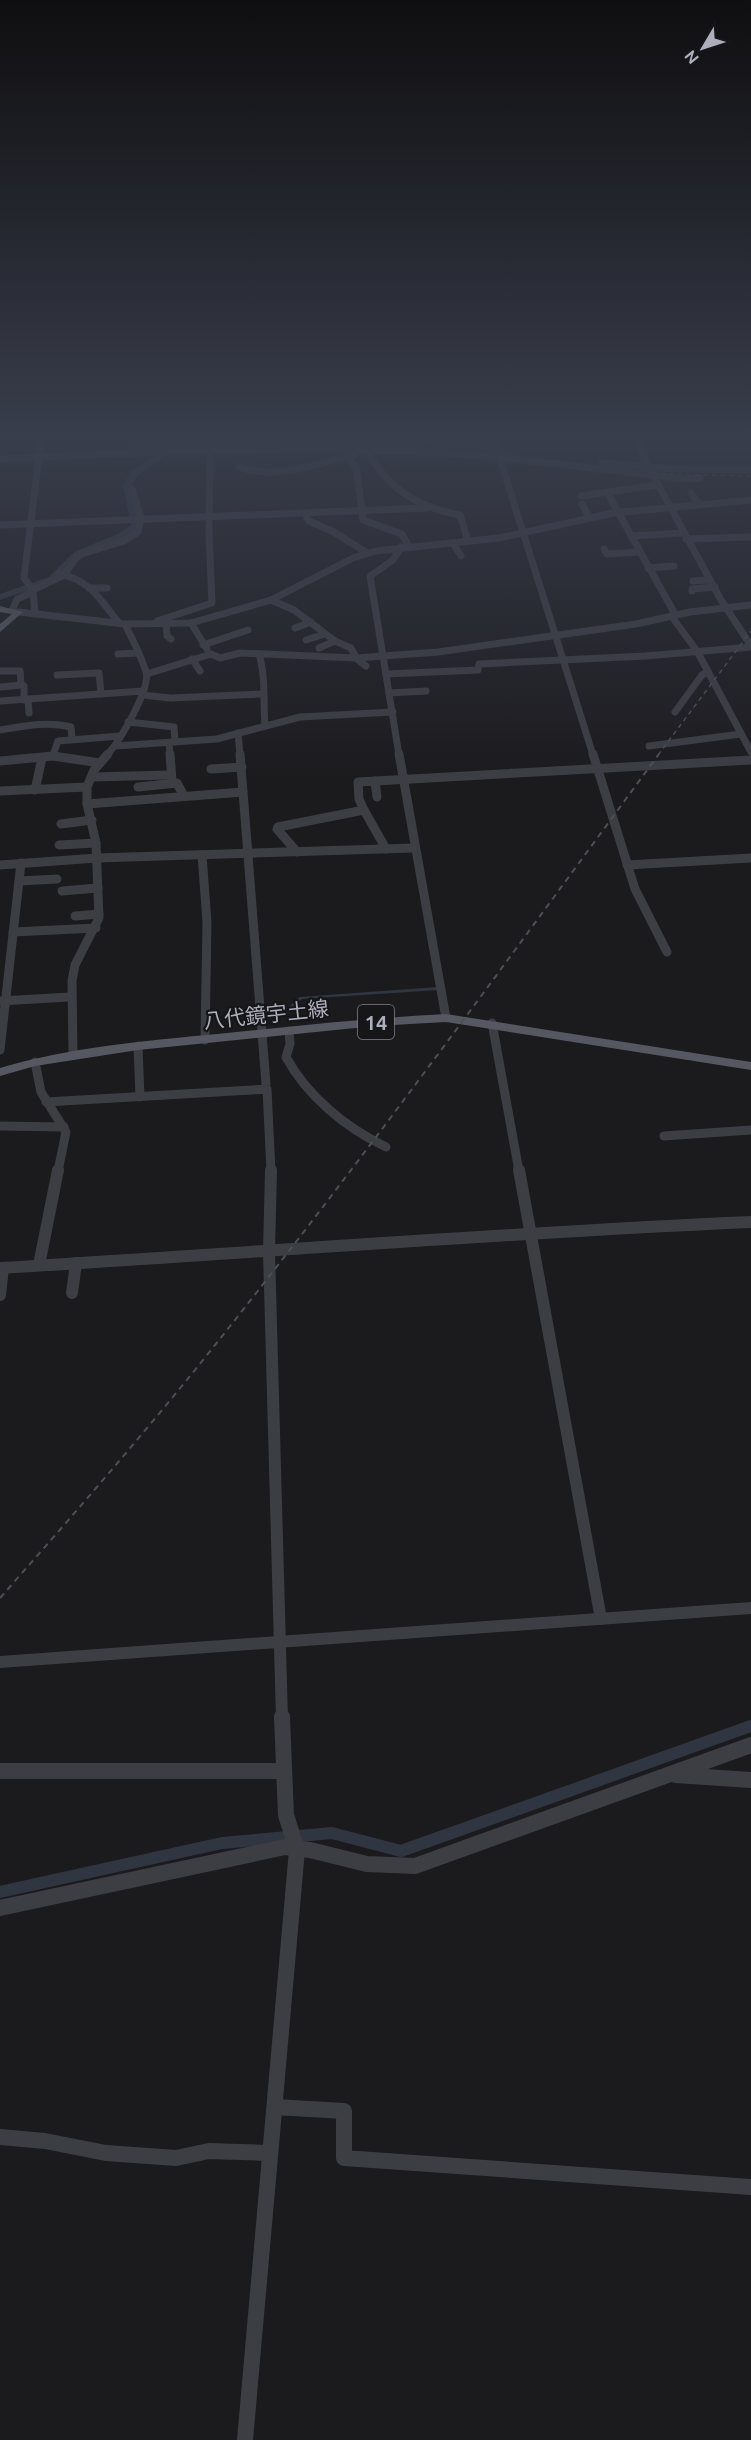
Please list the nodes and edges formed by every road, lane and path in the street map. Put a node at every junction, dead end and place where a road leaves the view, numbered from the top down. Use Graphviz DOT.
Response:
graph roads {
  1 [pos="640,552"];
  2 [pos="27,553"];
  3 [pos="85,553"];
  4 [pos="210,553"];
  5 [pos="367,553"];
  6 [pos="399,553"];
  7 [pos="459,553"];
  8 [pos="529,553"];
  9 [pos="606,553"];
  10 [pos="626,553"];
  11 [pos="694,553"];
  12 [pos="461,556"];
  13 [pos="674,566"];
  14 [pos="648,568"];
  15 [pos="59,574"];
  16 [pos="710,580"];
  17 [pos="693,581"];
  18 [pos="715,587"];
  19 [pos="32,588"];
  20 [pos="89,588"];
  21 [pos="106,588"];
  22 [pos="692,591"];
  23 [pos="271,600"];
  24 [pos="212,603"];
  25 [pos="751,605"];
  26 [pos="727,607"];
  27 [pos="218,608"];
  28 [pos="0,609"];
  29 [pos="15,612"];
  30 [pos="35,614"];
  31 [pos="673,615"];
  32 [pos="311,622"];
  33 [pos="122,623"];
  34 [pos="191,623"];
  35 [pos="155,624"];
  36 [pos="166,624"];
  37 [pos="295,628"];
  38 [pos="0,629"];
  39 [pos="747,629"];
  40 [pos="248,630"];
  41 [pos="325,634"];
  42 [pos="554,634"];
  43 [pos="171,639"];
  44 [pos="306,640"];
  45 [pos="335,641"];
  46 [pos="203,645"];
  47 [pos="751,646"];
  48 [pos="319,648"];
  49 [pos="697,651"];
  50 [pos="137,653"];
  51 [pos="426,653"];
  52 [pos="118,654"];
  53 [pos="211,654"];
  54 [pos="259,654"];
  55 [pos="751,654"];
  56 [pos="732,655"];
  57 [pos="383,657"];
  58 [pos="357,658"];
  59 [pos="192,659"];
  60 [pos="562,660"];
  61 [pos="366,666"];
  62 [pos="0,670"];
  63 [pos="200,671"];
  64 [pos="430,672"];
  65 [pos="708,672"];
  66 [pos="147,674"];
  67 [pos="386,674"];
  68 [pos="57,675"];
  69 [pos="22,685"];
  70 [pos="200,686"];
  71 [pos="0,687"];
  72 [pos="426,691"];
  73 [pos="142,693"];
  74 [pos="389,693"];
  75 [pos="101,694"];
  76 [pos="262,694"];
  77 [pos="199,696"];
  78 [pos="26,700"];
  79 [pos="0,701"];
  80 [pos="393,712"];
  81 [pos="675,712"];
  82 [pos="29,713"];
  83 [pos="63,714"];
  84 [pos="1,719"];
  85 [pos="128,722"];
  86 [pos="63,725"];
  87 [pos="265,726"];
  88 [pos="1,730"];
  89 [pos="238,733"];
  90 [pos="120,736"];
  91 [pos="745,737"];
  92 [pos="72,739"];
  93 [pos="172,742"];
  94 [pos="115,746"];
  95 [pos="649,746"];
  96 [pos="751,752"];
  97 [pos="53,756"];
  98 [pos="42,758"];
  99 [pos="751,760"];
  100 [pos="0,761"];
  101 [pos="100,762"];
  102 [pos="242,767"];
  103 [pos="211,769"];
  104 [pos="596,769"];
  105 [pos="92,777"];
  106 [pos="136,777"];
  107 [pos="404,778"];
  108 [pos="171,779"];
  109 [pos="375,781"];
  110 [pos="87,787"];
  111 [pos="138,787"];
  112 [pos="35,790"];
  113 [pos="0,791"];
  114 [pos="243,792"];
  115 [pos="183,796"];
  116 [pos="377,797"];
  117 [pos="138,799"];
  118 [pos="87,804"];
  119 [pos="364,810"];
  120 [pos="92,820"];
  121 [pos="61,824"];
  122 [pos="96,843"];
  123 [pos="59,845"];
  124 [pos="414,848"];
  125 [pos="386,849"];
  126 [pos="297,852"];
  127 [pos="249,854"];
  128 [pos="201,855"];
  129 [pos="97,858"];
  130 [pos="751,858"];
  131 [pos="21,863"];
  132 [pos="0,865"];
  133 [pos="627,865"];
  134 [pos="57,879"];
  135 [pos="19,881"];
  136 [pos="98,888"];
  137 [pos="62,891"];
  138 [pos="99,914"];
  139 [pos="75,916"];
  140 [pos="96,928"];
  141 [pos="13,932"];
  142 [pos="667,952"];
  143 [pos="70,997"];
  144 [pos="3,1001"];
  145 [pos="446,1018"];
  146 [pos="492,1023"];
  147 [pos="289,1031"];
  148 [pos="264,1034"];
  149 [pos="205,1040"];
  150 [pos="138,1046"];
  151 [pos="0,1050"];
  152 [pos="73,1055"];
  153 [pos="35,1062"];
  154 [pos="751,1065"];
  155 [pos="0,1072"];
  156 [pos="267,1084"];
  157 [pos="140,1097"];
  158 [pos="46,1102"];
  159 [pos="0,1126"];
  160 [pos="64,1127"];
  161 [pos="751,1130"];
  162 [pos="664,1136"];
  163 [pos="386,1148"];
  164 [pos="751,1222"];
  165 [pos="531,1232"];
  166 [pos="269,1252"];
  167 [pos="76,1263"];
  168 [pos="39,1265"];
  169 [pos="1,1268"];
  170 [pos="72,1293"];
  171 [pos="0,1295"];
  172 [pos="751,1608"];
  173 [pos="601,1619"];
  174 [pos="281,1643"];
  175 [pos="0,1662"];
  176 [pos="751,1745"];
  177 [pos="284,1771"];
  178 [pos="0,1772"];
  179 [pos="670,1775"];
  180 [pos="751,1780"];
  181 [pos="297,1850"];
  182 [pos="0,1908"];
  183 [pos="275,2107"];
  184 [pos="0,2137"];
  185 [pos="269,2153"];
  186 [pos="751,2187"];
  187 [pos="245,2440"];
  1 -- 14 [label="street"];
  2 -- 19 [label="street"];
  3 -- 15 [label="street"];
  4 -- 24 [label="street"];
  5 -- 23 [label="street"];
  6 -- 57 [label="street"];
  7 -- 12 [label="street"];
  8 -- 42 [label="street"];
  9 -- 10 [label="street"];
  11 -- 16 [label="street"];
  13 -- 14 [label="street"];
  14 -- 31 [label="street"];
  15 -- 19 [label="street"];
  15 -- 20 [label="street"];
  16 -- 17 [label="street"];
  16 -- 18 [label="street"];
  18 -- 22 [label="street"];
  18 -- 26 [label="street"];
  19 -- 29 [label="street"];
  19 -- 30 [label="street"];
  20 -- 21 [label="street"];
  20 -- 33 [label="street"];
  23 -- 32 [label="street"];
  23 -- 34 [label="street"];
  24 -- 27 [label="street"];
  24 -- 35 [label="street"];
  25 -- 26 [label="street"];
  26 -- 31 [label="street"];
  26 -- 39 [label="street"];
  28 -- 29 [label="main road"];
  29 -- 30 [label="street"];
  29 -- 38 [label="main road"];
  30 -- 33 [label="street"];
  31 -- 42 [label="street"];
  31 -- 49 [label="street"];
  32 -- 37 [label="street"];
  32 -- 41 [label="street"];
  33 -- 35 [label="street"];
  33 -- 50 [label="street"];
  34 -- 36 [label="street"];
  34 -- 46 [label="street"];
  35 -- 36 [label="street"];
  36 -- 43 [label="street"];
  39 -- 47 [label="street"];
  40 -- 46 [label="street"];
  41 -- 44 [label="street"];
  41 -- 45 [label="street"];
  42 -- 51 [label="street"];
  42 -- 60 [label="street"];
  45 -- 48 [label="street"];
  45 -- 58 [label="street"];
  46 -- 53 [label="street"];
  47 -- 49 [label="street"];
  49 -- 60 [label="street"];
  49 -- 65 [label="street"];
  50 -- 52 [label="street"];
  50 -- 66 [label="street"];
  51 -- 57 [label="street"];
  51 -- 64 [label="street"];
  53 -- 54 [label="street"];
  53 -- 59 [label="street"];
  54 -- 58 [label="street"];
  54 -- 76 [label="street"];
  55 -- 56 [label="street"];
  57 -- 58 [label="street"];
  57 -- 67 [label="street"];
  58 -- 61 [label="street"];
  59 -- 63 [label="street"];
  59 -- 66 [label="street"];
  60 -- 64 [label="street"];
  60 -- 104 [label="street"];
  62 -- 69 [label="street"];
  64 -- 67 [label="street"];
  65 -- 81 [label="street"];
  65 -- 91 [label="street"];
  66 -- 73 [label="street"];
  67 -- 74 [label="street"];
  68 -- 75 [label="street"];
  69 -- 71 [label="street"];
  69 -- 78 [label="street"];
  70 -- 77 [label="street"];
  72 -- 74 [label="street"];
  73 -- 75 [label="street"];
  73 -- 77 [label="street"];
  73 -- 85 [label="street"];
  74 -- 80 [label="street"];
  75 -- 78 [label="street"];
  76 -- 77 [label="street"];
  76 -- 87 [label="street"];
  78 -- 79 [label="street"];
  78 -- 82 [label="street"];
  80 -- 87 [label="street"];
  80 -- 107 [label="street"];
  83 -- 86 [label="street"];
  84 -- 88 [label="street"];
  85 -- 90 [label="street"];
  85 -- 93 [label="street"];
  86 -- 88 [label="street"];
  86 -- 92 [label="street"];
  87 -- 89 [label="street"];
  89 -- 93 [label="street"];
  89 -- 102 [label="street"];
  90 -- 92 [label="street"];
  90 -- 94 [label="street"];
  91 -- 95 [label="street"];
  91 -- 96 [label="street"];
  92 -- 97 [label="street"];
  93 -- 94 [label="street"];
  93 -- 108 [label="street"];
  94 -- 101 [label="street"];
  97 -- 98 [label="street"];
  97 -- 101 [label="street"];
  98 -- 100 [label="street"];
  98 -- 112 [label="street"];
  99 -- 104 [label="street"];
  101 -- 105 [label="street"];
  102 -- 103 [label="street"];
  102 -- 114 [label="street"];
  104 -- 107 [label="street"];
  104 -- 133 [label="street"];
  105 -- 106 [label="street"];
  105 -- 110 [label="street"];
  106 -- 108 [label="street"];
  106 -- 111 [label="street"];
  107 -- 109 [label="street"];
  107 -- 124 [label="street"];
  108 -- 111 [label="street"];
  108 -- 115 [label="street"];
  109 -- 116 [label="street"];
  109 -- 119 [label="street"];
  110 -- 112 [label="street"];
  110 -- 118 [label="street"];
  111 -- 117 [label="street"];
  112 -- 113 [label="street"];
  114 -- 115 [label="street"];
  114 -- 127 [label="street"];
  115 -- 117 [label="street"];
  117 -- 118 [label="street"];
  118 -- 120 [label="street"];
  119 -- 125 [label="street"];
  119 -- 126 [label="street"];
  120 -- 121 [label="street"];
  120 -- 122 [label="street"];
  122 -- 123 [label="street"];
  122 -- 129 [label="street"];
  124 -- 125 [label="street"];
  124 -- 145 [label="street"];
  125 -- 126 [label="street"];
  126 -- 127 [label="street"];
  127 -- 128 [label="street"];
  127 -- 148 [label="street"];
  128 -- 129 [label="street"];
  128 -- 149 [label="street"];
  129 -- 131 [label="street"];
  129 -- 136 [label="street"];
  130 -- 133 [label="street"];
  131 -- 132 [label="street"];
  131 -- 135 [label="street"];
  133 -- 142 [label="street"];
  134 -- 135 [label="street"];
  135 -- 141 [label="street"];
  136 -- 137 [label="street"];
  136 -- 138 [label="street"];
  138 -- 139 [label="street"];
  138 -- 140 [label="street"];
  140 -- 141 [label="street"];
  140 -- 143 [label="street"];
  141 -- 144 [label="street"];
  143 -- 144 [label="street"];
  143 -- 152 [label="street"];
  144 -- 151 [label="street"];
  145 -- 146 [label="main road, 八代鏡宇土線 / 14"];
  145 -- 147 [label="main road, 八代鏡宇土線 / 14"];
  146 -- 154 [label="main road, 八代鏡宇土線 / 14"];
  146 -- 165 [label="street"];
  147 -- 148 [label="main road, 八代鏡宇土線 / 14"];
  147 -- 163 [label="street"];
  148 -- 149 [label="main road, 八代鏡宇土線 / 14"];
  148 -- 156 [label="street"];
  149 -- 150 [label="main road, 八代鏡宇土線 / 14"];
  150 -- 152 [label="main road, 八代鏡宇土線 / 14"];
  150 -- 157 [label="street"];
  152 -- 153 [label="main road, 八代鏡宇土線 / 14"];
  153 -- 155 [label="main road, 八代鏡宇土線 / 14"];
  153 -- 158 [label="street"];
  157 -- 158 [label="street"];
  157 -- 166 [label="street"];
  158 -- 160 [label="street"];
  159 -- 160 [label="street"];
  160 -- 168 [label="street"];
  161 -- 162 [label="street"];
  164 -- 165 [label="street"];
  165 -- 166 [label="street"];
  165 -- 173 [label="street"];
  166 -- 167 [label="street"];
  166 -- 174 [label="street"];
  167 -- 168 [label="street"];
  167 -- 170 [label="street"];
  168 -- 169 [label="street"];
  169 -- 171 [label="street"];
  172 -- 173 [label="street"];
  173 -- 174 [label="street"];
  174 -- 175 [label="street"];
  174 -- 177 [label="street"];
  176 -- 179 [label="street"];
  177 -- 178 [label="street"];
  177 -- 181 [label="street"];
  179 -- 180 [label="street"];
  179 -- 181 [label="street"];
  181 -- 182 [label="street"];
  181 -- 183 [label="street"];
  183 -- 185 [label="street"];
  183 -- 186 [label="street"];
  184 -- 185 [label="street"];
  185 -- 187 [label="street"];
}
